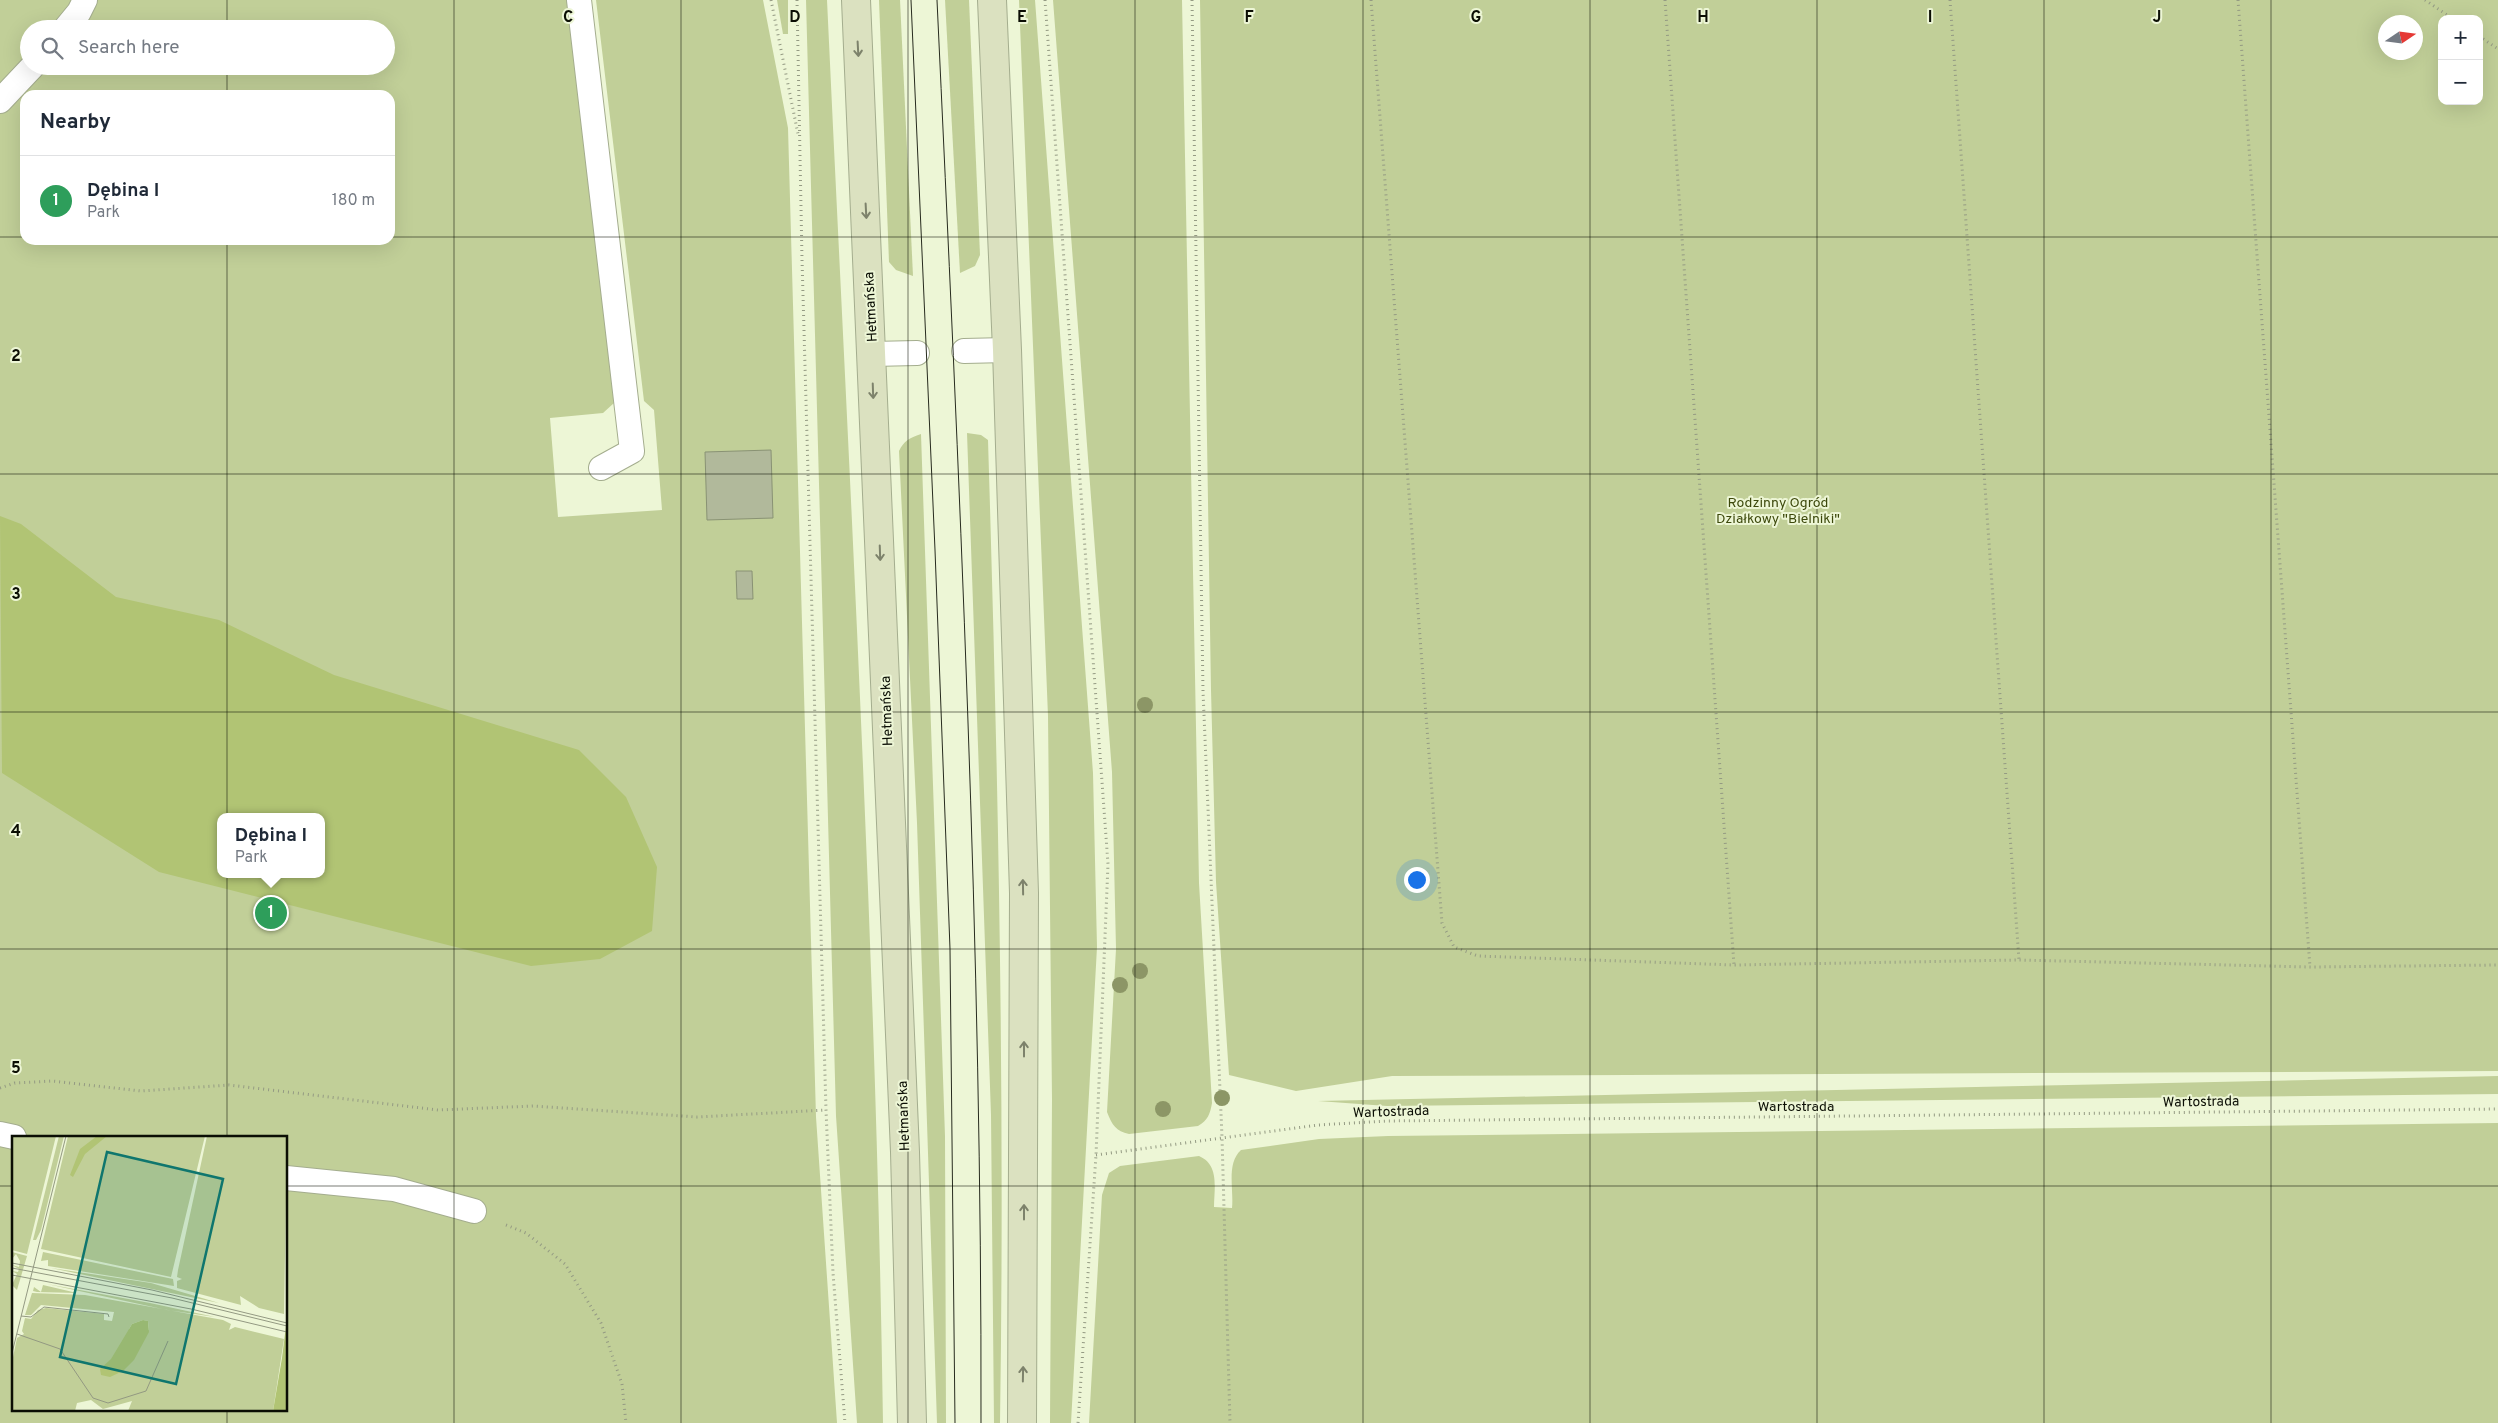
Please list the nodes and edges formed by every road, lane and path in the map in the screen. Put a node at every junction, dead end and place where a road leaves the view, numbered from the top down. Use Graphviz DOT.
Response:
graph roads {
  1 [pos="85,0"];
  2 [pos="579,0"];
  3 [pos="771,0"];
  4 [pos="797,0"];
  5 [pos="856,0"];
  6 [pos="992,0"];
  7 [pos="1045,0"];
  8 [pos="1192,0"];
  9 [pos="1371,0"];
  10 [pos="1665,0"];
  11 [pos="1950,0"];
  12 [pos="2238,0"];
  13 [pos="2425,0"];
  14 [pos="2447,15"];
  15 [pos="72,20"];
  16 [pos="2483,39"];
  17 [pos="2498,48"];
  18 [pos="25,75"];
  19 [pos="0,101"];
  20 [pos="800,145"];
  21 [pos="1007,350"];
  22 [pos="964,351"];
  23 [pos="917,353"];
  24 [pos="872,354"];
  25 [pos="600,468"];
  26 [pos="2019,960"];
  27 [pos="1734,965"];
  28 [pos="2498,965"];
  29 [pos="2310,967"];
  30 [pos="0,1088"];
  31 [pos="2498,1109"];
  32 [pos="826,1110"];
  33 [pos="1222,1137"];
  34 [pos="1096,1155"];
  35 [pos="288,1178"];
  36 [pos="474,1212"];
  37 [pos="626,1423"];
  38 [pos="845,1423"];
  39 [pos="912,1423"];
  40 [pos="1022,1423"];
  41 [pos="1078,1423"];
  42 [pos="1230,1423"];
  1 -- 15 [label="lane"];
  2 -- 25 [label="lane"];
  3 -- 20 [label="path"];
  4 -- 20 [label="path"];
  5 -- 24 [label="main road, Hetmańska, one-way"];
  6 -- 21 [label="main road"];
  7 -- 34 [label="path"];
  8 -- 33 [label="path"];
  9 -- 27 [label="path"];
  10 -- 27 [label="path"];
  11 -- 26 [label="path"];
  12 -- 29 [label="path"];
  13 -- 14 [label="path"];
  16 -- 17 [label="path"];
  18 -- 19 [label="lane"];
  20 -- 32 [label="path"];
  21 -- 22 [label="lane"];
  40 -- 21 [label="main road, one-way"];
  23 -- 24 [label="lane"];
  24 -- 39 [label="main road, Hetmańska, one-way"];
  26 -- 27 [label="path"];
  26 -- 29 [label="path"];
  28 -- 29 [label="path"];
  30 -- 32 [label="path"];
  31 -- 33 [label="path, Wartostrada"];
  32 -- 38 [label="path"];
  33 -- 34 [label="path, Wartostrada"];
  33 -- 42 [label="path"];
  34 -- 41 [label="path"];
  35 -- 36 [label="lane"];
  36 -- 37 [label="path"];
}
